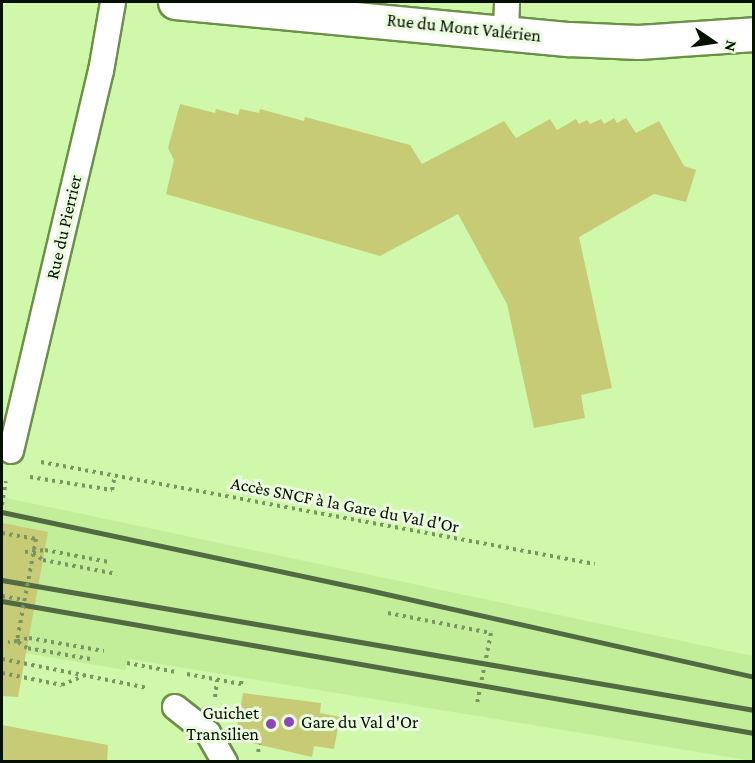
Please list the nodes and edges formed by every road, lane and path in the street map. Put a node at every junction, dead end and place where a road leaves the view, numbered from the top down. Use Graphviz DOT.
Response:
graph roads {
  1 [pos="113,2"];
  2 [pos="175,2"];
  3 [pos="309,7"];
  4 [pos="507,16"];
  5 [pos="753,34"];
  6 [pos="11,451"];
  7 [pos="39,461"];
  8 [pos="115,475"];
  9 [pos="24,476"];
  10 [pos="2,533"];
  11 [pos="25,552"];
  12 [pos="33,553"];
  13 [pos="109,562"];
  14 [pos="595,564"];
  15 [pos="117,574"];
  16 [pos="2,596"];
  17 [pos="25,600"];
  18 [pos="387,613"];
  19 [pos="17,641"];
  20 [pos="8,642"];
  21 [pos="104,651"];
  22 [pos="90,659"];
  23 [pos="2,660"];
  24 [pos="127,663"];
  25 [pos="2,672"];
  26 [pos="84,676"];
  27 [pos="242,678"];
  28 [pos="477,704"];
  29 [pos="175,707"];
  30 [pos="225,762"];
  1 -- 6 [label="lane, Rue du Pierrier"];
  2 -- 3 [label="main road, Rue du Mont Valérien"];
  3 -- 4 [label="main road, Rue du Mont Valérien"];
  4 -- 5 [label="main road, Rue du Mont Valérien"];
  7 -- 8 [label="path, Accès SNCF à la Gare du Val d'Or"];
  8 -- 9 [label="path"];
  8 -- 14 [label="path, Accès SNCF à la Gare du Val d'Or"];
  10 -- 12 [label="path, bridge"];
  11 -- 12 [label="path, bridge"];
  12 -- 13 [label="path"];
  12 -- 15 [label="path"];
  12 -- 17 [label="path, bridge"];
  16 -- 17 [label="path"];
  17 -- 19 [label="path, bridge"];
  18 -- 28 [label="path"];
  19 -- 20 [label="path, bridge"];
  19 -- 21 [label="path"];
  19 -- 22 [label="path"];
  23 -- 26 [label="path"];
  24 -- 27 [label="path"];
  25 -- 26 [label="path"];
  26 -- 29 [label="path"];
  29 -- 30 [label="lane"];
}
